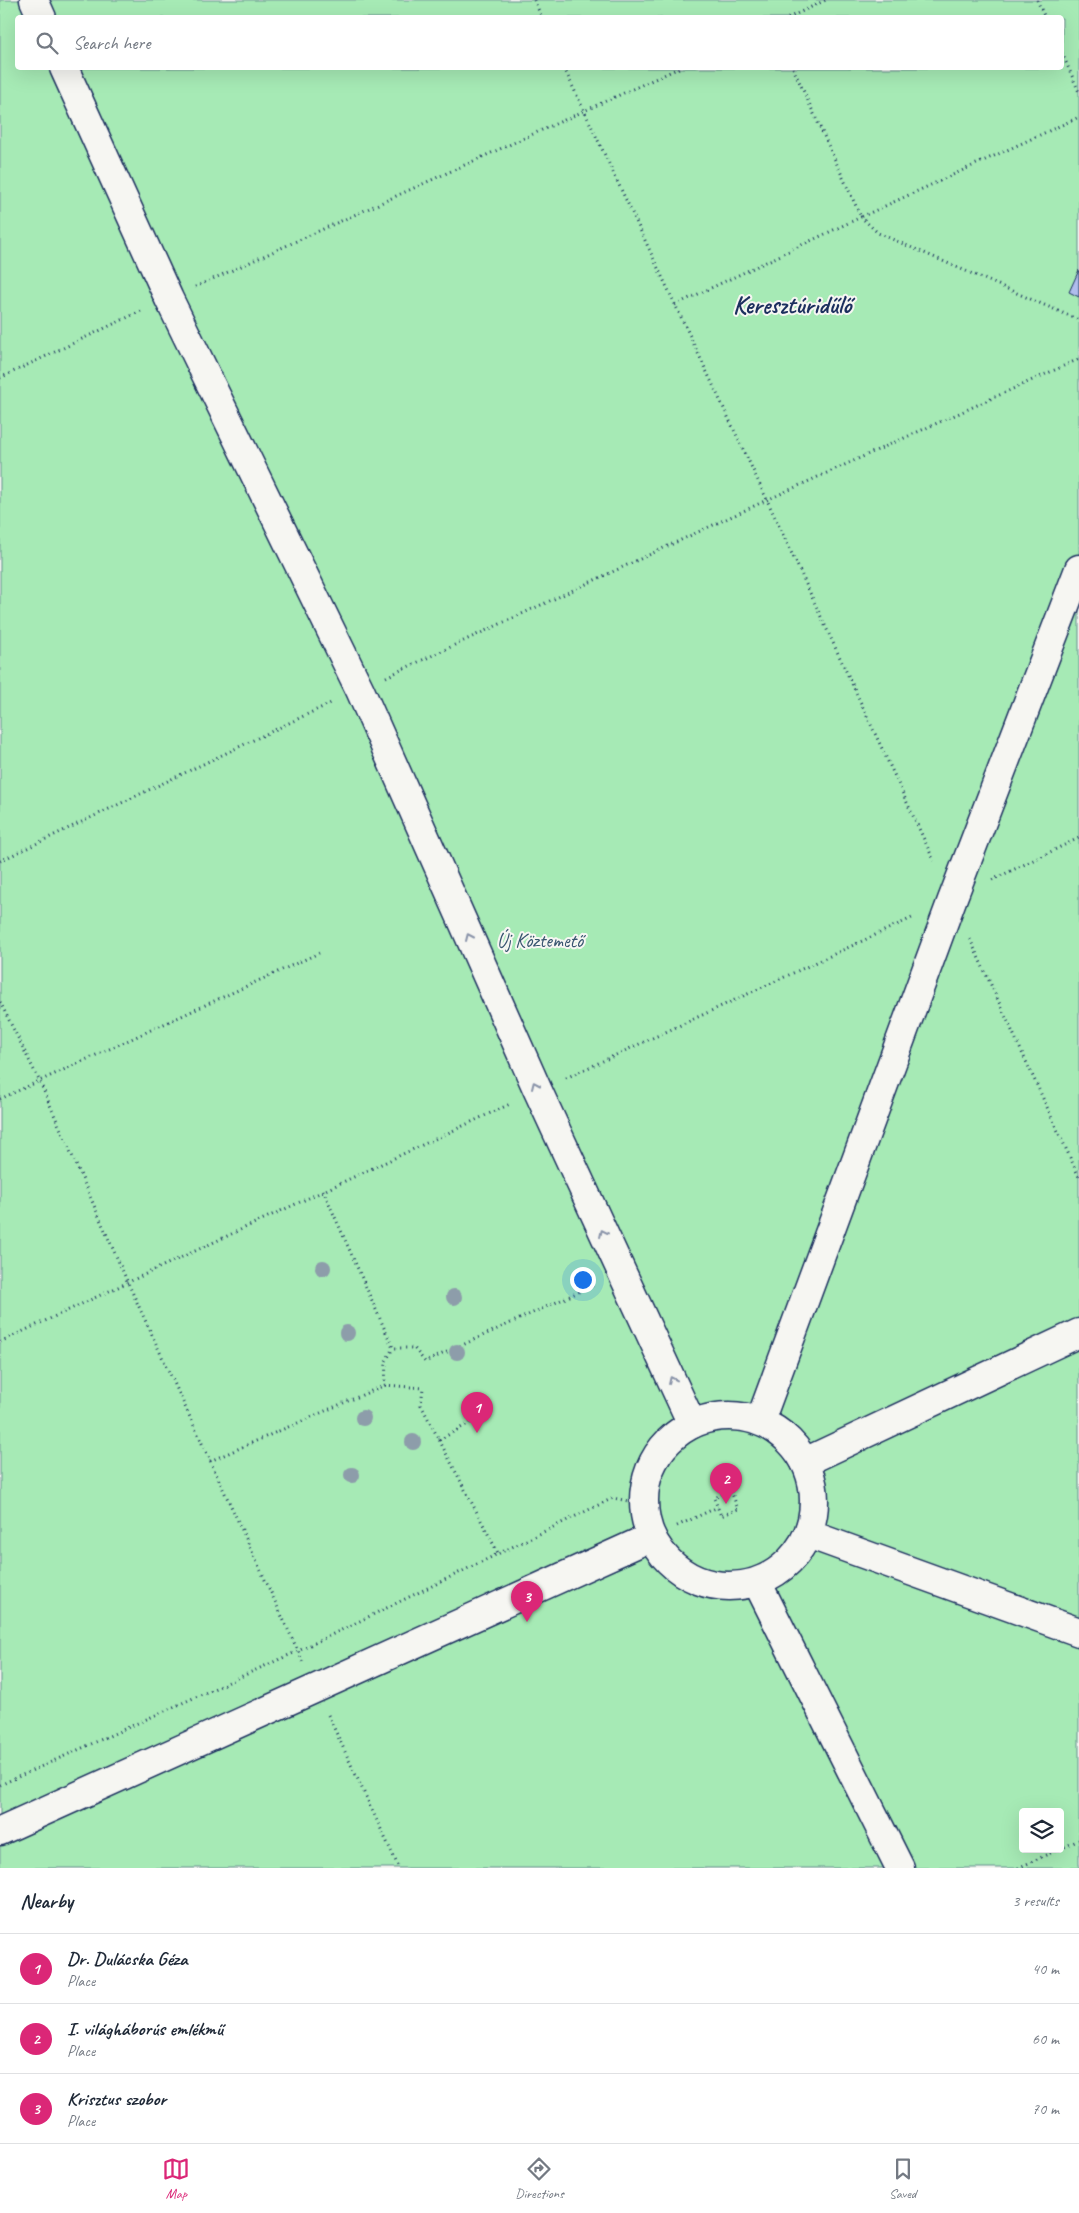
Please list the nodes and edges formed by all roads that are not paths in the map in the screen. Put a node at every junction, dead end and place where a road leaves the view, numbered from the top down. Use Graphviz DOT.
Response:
graph roads {
  1 [pos="34,0"];
  2 [pos="41,15"];
  3 [pos="65,70"];
  4 [pos="1079,569"];
  5 [pos="1079,1334"];
  6 [pos="760,1421"];
  7 [pos="692,1424"];
  8 [pos="805,1462"];
  9 [pos="808,1534"];
  10 [pos="651,1538"];
  11 [pos="757,1582"];
  12 [pos="1079,1632"];
  13 [pos="0,1831"];
  14 [pos="900,1868"];
  1 -- 2 [label="lane"];
  7 -- 3 [label="lane, one-way"];
  4 -- 6 [label="lane"];
  5 -- 8 [label="lane"];
  6 -- 7 [label="lane"];
  6 -- 8 [label="lane"];
  7 -- 10 [label="lane"];
  8 -- 9 [label="lane"];
  9 -- 11 [label="lane"];
  9 -- 12 [label="lane"];
  10 -- 11 [label="lane"];
  10 -- 13 [label="lane"];
  11 -- 14 [label="lane"];
}
